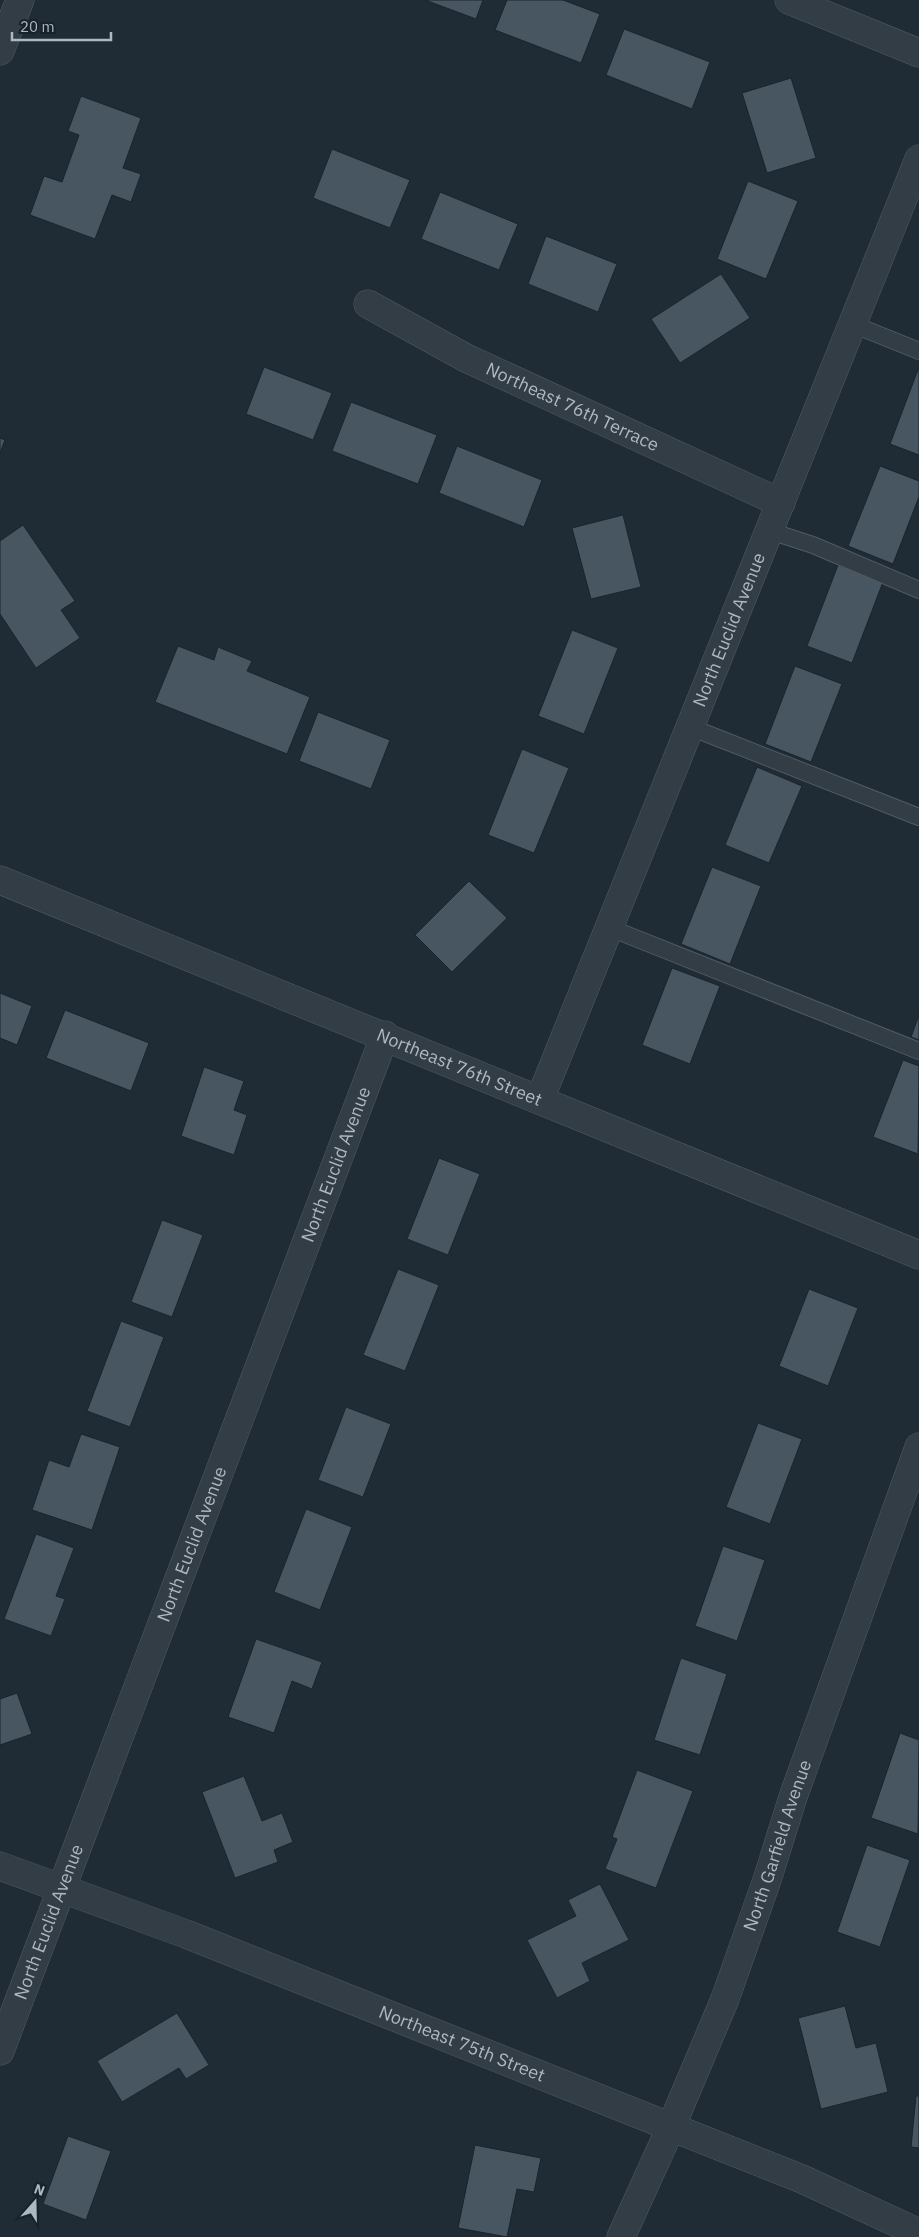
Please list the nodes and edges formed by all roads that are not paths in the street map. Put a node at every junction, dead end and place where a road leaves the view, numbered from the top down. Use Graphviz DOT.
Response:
graph roads {
  1 [pos="20,0"];
  2 [pos="788,0"];
  3 [pos="0,51"];
  4 [pos="919,53"];
  5 [pos="919,159"];
  6 [pos="368,304"];
  7 [pos="852,324"];
  8 [pos="919,352"];
  9 [pos="781,503"];
  10 [pos="770,531"];
  11 [pos="919,590"];
  12 [pos="690,727"];
  13 [pos="919,817"];
  14 [pos="0,880"];
  15 [pos="610,928"];
  16 [pos="385,1035"];
  17 [pos="919,1051"];
  18 [pos="540,1100"];
  19 [pos="919,1255"];
  20 [pos="919,1447"];
  21 [pos="0,1866"];
  22 [pos="63,1889"];
  23 [pos="0,2051"];
  24 [pos="671,2126"];
  25 [pos="919,2232"];
  26 [pos="621,2237"];
  1 -- 3 [label="street"];
  2 -- 4 [label="street"];
  5 -- 7 [label="street, North Euclid Avenue"];
  6 -- 9 [label="street, Northeast 76th Terrace"];
  7 -- 8 [label="lane"];
  7 -- 9 [label="street, North Euclid Avenue"];
  9 -- 10 [label="street, North Euclid Avenue"];
  10 -- 11 [label="lane"];
  10 -- 12 [label="street, North Euclid Avenue"];
  12 -- 13 [label="lane"];
  12 -- 15 [label="street, North Euclid Avenue"];
  14 -- 16 [label="street, Northeast 76th Street"];
  15 -- 17 [label="lane"];
  15 -- 18 [label="street, North Euclid Avenue"];
  16 -- 18 [label="street, Northeast 76th Street"];
  16 -- 22 [label="street, North Euclid Avenue"];
  18 -- 19 [label="street, Northeast 76th Street"];
  20 -- 24 [label="street, North Garfield Avenue"];
  21 -- 22 [label="street, Northeast 75th Street"];
  22 -- 23 [label="street, North Euclid Avenue"];
  22 -- 24 [label="street, Northeast 75th Street"];
  24 -- 25 [label="street, Northeast 75th Street"];
  24 -- 26 [label="street, North Garfield Avenue"];
}
